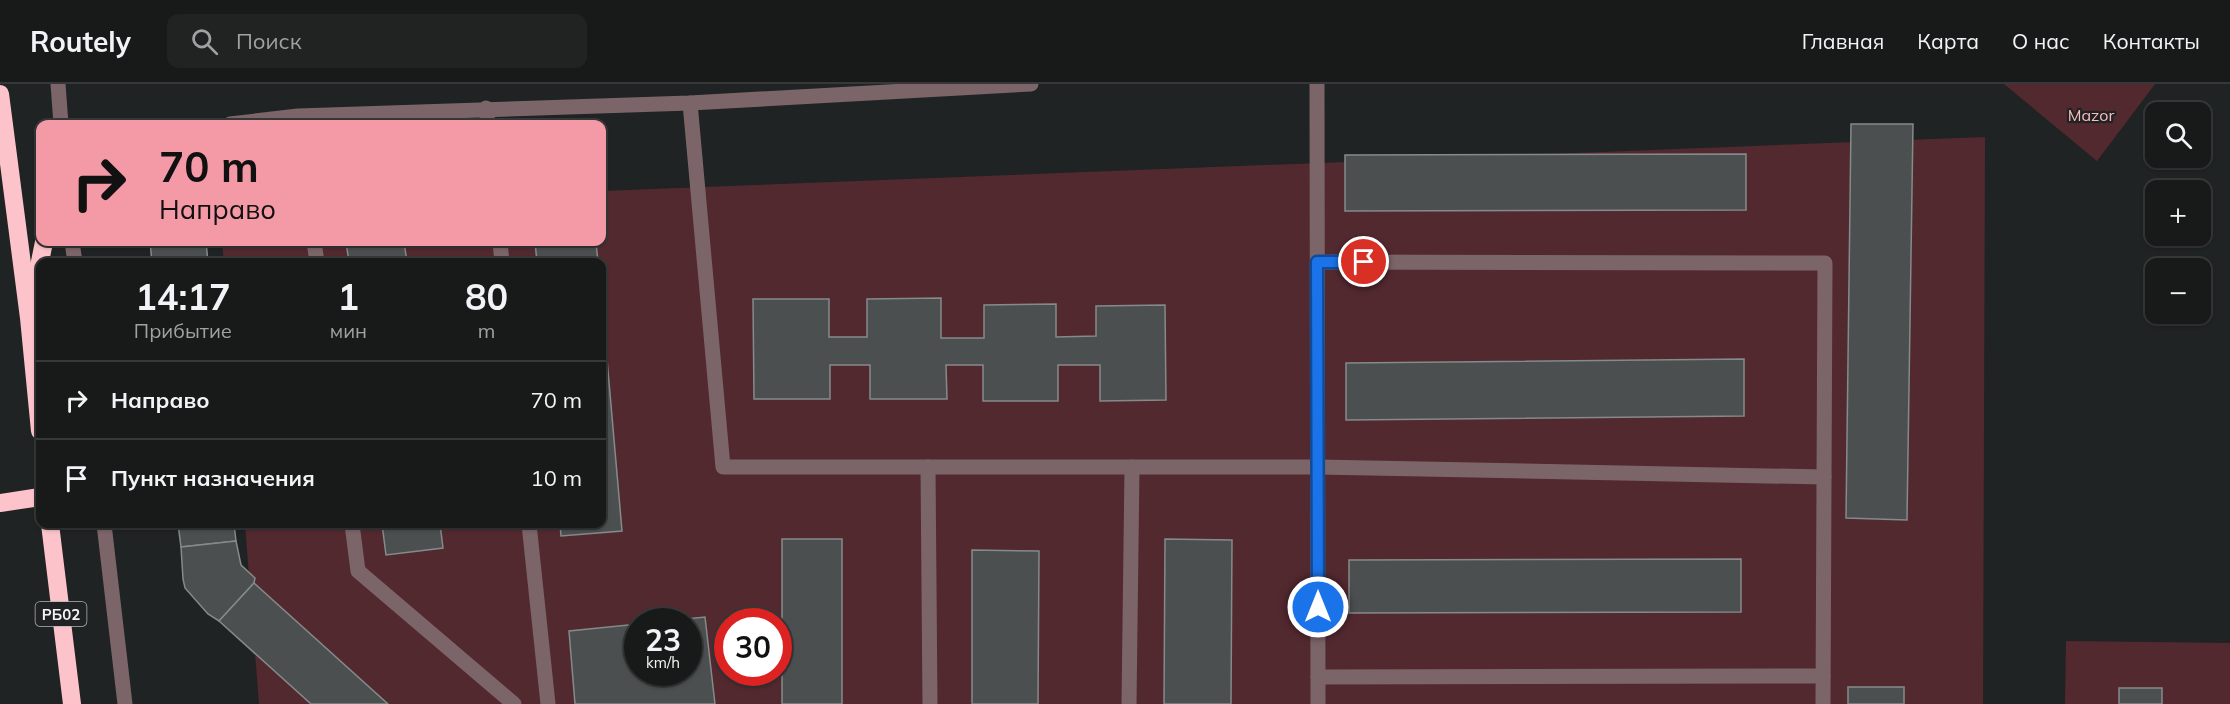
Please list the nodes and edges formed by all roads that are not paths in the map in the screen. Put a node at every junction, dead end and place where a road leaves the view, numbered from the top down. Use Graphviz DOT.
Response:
graph roads {
  1 [pos="58,84"];
  2 [pos="1031,84"];
  3 [pos="1317,84"];
  4 [pos="0,94"];
  5 [pos="690,103"];
  6 [pos="486,108"];
  7 [pos="61,120"];
  8 [pos="298,120"];
  9 [pos="488,120"];
  10 [pos="1317,262"];
  11 [pos="36,283"];
  12 [pos="29,318"];
  13 [pos="36,391"];
  14 [pos="928,467"];
  15 [pos="1132,467"];
  16 [pos="1318,467"];
  17 [pos="1824,477"];
  18 [pos="36,498"];
  19 [pos="0,503"];
  20 [pos="50,528"];
  21 [pos="104,528"];
  22 [pos="353,528"];
  23 [pos="529,528"];
  24 [pos="1823,676"];
  25 [pos="1318,677"];
  26 [pos="72,704"];
  27 [pos="124,704"];
  28 [pos="514,704"];
  29 [pos="548,704"];
  30 [pos="930,704"];
  31 [pos="1129,704"];
  32 [pos="1318,704"];
  33 [pos="1823,704"];
  1 -- 7 [label="street"];
  2 -- 5 [label="street"];
  3 -- 10 [label="street"];
  4 -- 12 [label="highway"];
  5 -- 6 [label="street"];
  5 -- 14 [label="street"];
  6 -- 8 [label="street"];
  6 -- 9 [label="street"];
  10 -- 16 [label="street"];
  10 -- 17 [label="street"];
  11 -- 12 [label="highway"];
  12 -- 13 [label="highway"];
  14 -- 15 [label="street"];
  14 -- 30 [label="street"];
  15 -- 16 [label="street"];
  15 -- 31 [label="street"];
  16 -- 17 [label="street"];
  16 -- 25 [label="street"];
  17 -- 24 [label="street"];
  18 -- 19 [label="highway"];
  20 -- 26 [label="highway, РБ02"];
  21 -- 27 [label="street"];
  22 -- 28 [label="street"];
  23 -- 29 [label="street"];
  24 -- 25 [label="street"];
  24 -- 33 [label="street"];
  25 -- 32 [label="street"];
}
